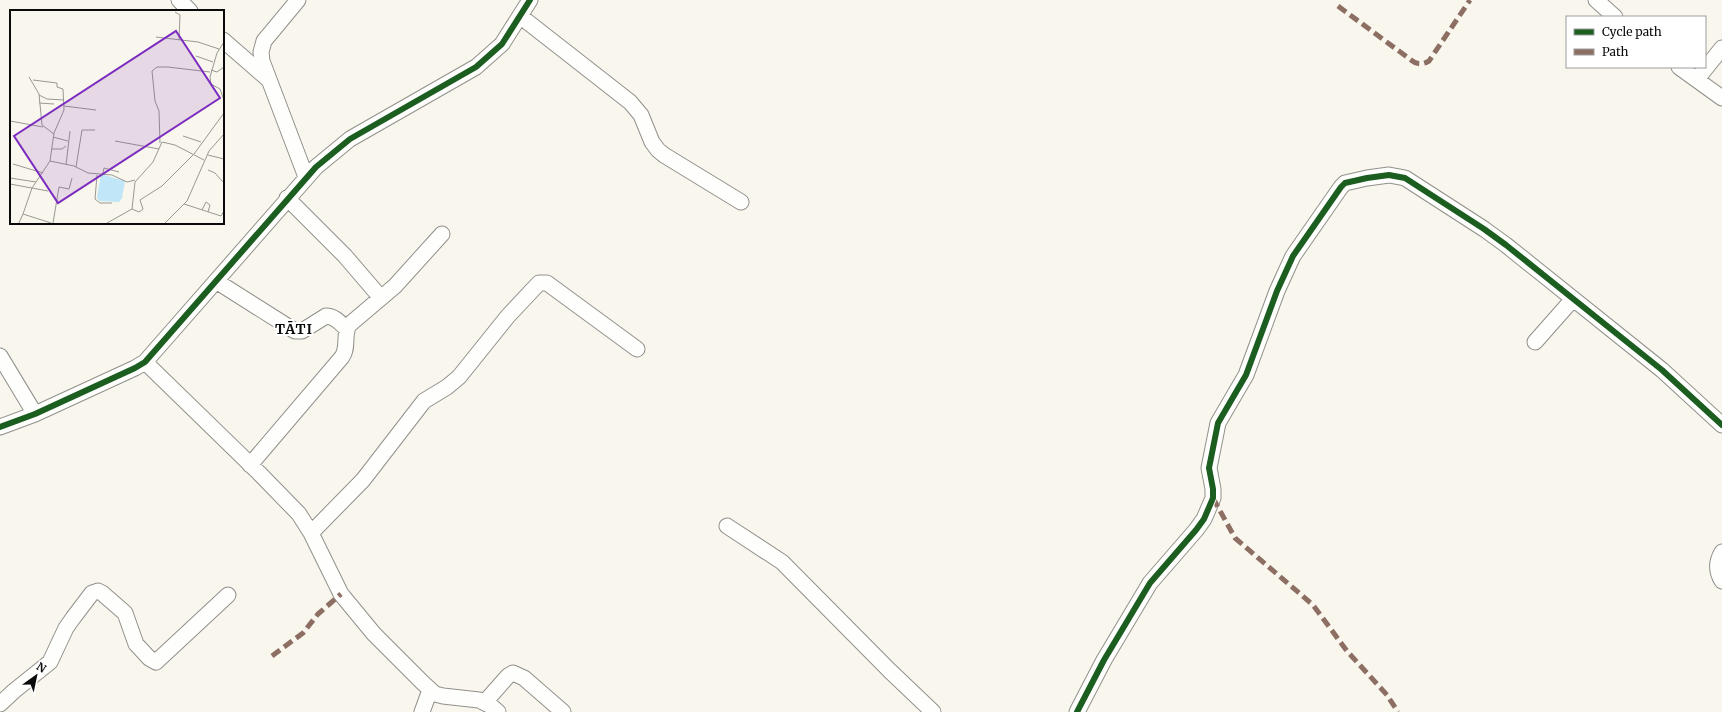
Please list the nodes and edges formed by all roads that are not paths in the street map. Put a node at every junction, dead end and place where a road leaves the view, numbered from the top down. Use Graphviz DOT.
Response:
graph roads {
  1 [pos="179,0"];
  2 [pos="298,0"];
  3 [pos="530,0"];
  4 [pos="1596,0"];
  5 [pos="189,10"];
  6 [pos="520,16"];
  7 [pos="1614,16"];
  8 [pos="224,41"];
  9 [pos="1722,48"];
  10 [pos="1680,68"];
  11 [pos="1706,68"];
  12 [pos="1706,68"];
  13 [pos="1697,79"];
  14 [pos="270,80"];
  15 [pos="1722,98"];
  16 [pos="306,177"];
  17 [pos="287,198"];
  18 [pos="741,202"];
  19 [pos="442,234"];
  20 [pos="216,281"];
  21 [pos="381,298"];
  22 [pos="1573,299"];
  23 [pos="347,330"];
  24 [pos="1534,342"];
  25 [pos="637,349"];
  26 [pos="0,356"];
  27 [pos="145,362"];
  28 [pos="35,414"];
  29 [pos="1722,425"];
  30 [pos="0,427"];
  31 [pos="250,465"];
  32 [pos="727,526"];
  33 [pos="311,533"];
  34 [pos="1722,552"];
  35 [pos="1722,581"];
  36 [pos="228,595"];
  37 [pos="430,690"];
  38 [pos="485,702"];
  39 [pos="0,704"];
  40 [pos="422,712"];
  41 [pos="498,712"];
  42 [pos="563,712"];
  43 [pos="933,712"];
  44 [pos="1076,712"];
  1 -- 5 [label="street"];
  2 -- 14 [label="street"];
  3 -- 6 [label="street"];
  4 -- 7 [label="street"];
  6 -- 16 [label="street"];
  6 -- 18 [label="street"];
  8 -- 14 [label="street"];
  9 -- 12 [label="street"];
  10 -- 13 [label="street"];
  11 -- 13 [label="street"];
  13 -- 15 [label="street"];
  14 -- 16 [label="street"];
  16 -- 17 [label="street"];
  17 -- 20 [label="street"];
  17 -- 21 [label="street"];
  19 -- 21 [label="street"];
  20 -- 23 [label="street"];
  20 -- 27 [label="street"];
  21 -- 23 [label="street"];
  22 -- 24 [label="street"];
  22 -- 29 [label="street"];
  22 -- 44 [label="street"];
  23 -- 31 [label="street"];
  25 -- 33 [label="street"];
  26 -- 28 [label="street"];
  27 -- 28 [label="street"];
  27 -- 31 [label="street"];
  28 -- 30 [label="street"];
  31 -- 33 [label="street"];
  32 -- 43 [label="street"];
  33 -- 37 [label="street"];
  34 -- 35 [label="street"];
  36 -- 39 [label="street"];
  37 -- 38 [label="street"];
  37 -- 40 [label="street"];
  38 -- 41 [label="street"];
  38 -- 42 [label="street"];
}
